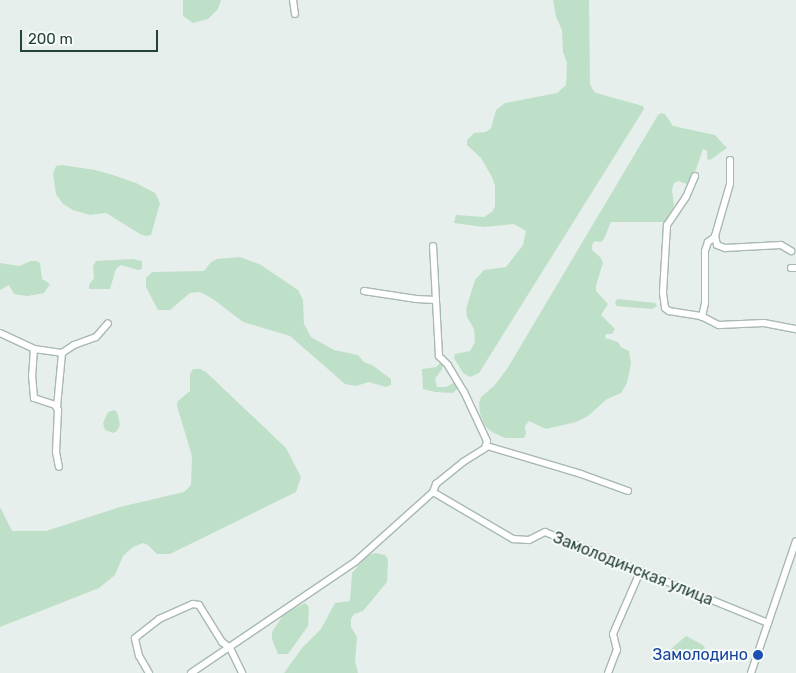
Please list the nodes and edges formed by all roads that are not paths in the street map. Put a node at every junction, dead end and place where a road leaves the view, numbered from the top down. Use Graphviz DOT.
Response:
graph roads {
  1 [pos="293,0"];
  2 [pos="295,14"];
  3 [pos="730,160"];
  4 [pos="695,176"];
  5 [pos="715,237"];
  6 [pos="433,246"];
  7 [pos="791,251"];
  8 [pos="364,291"];
  9 [pos="436,300"];
  10 [pos="702,316"];
  11 [pos="108,323"];
  12 [pos="796,329"];
  13 [pos="0,333"];
  14 [pos="34,349"];
  15 [pos="62,353"];
  16 [pos="57,407"];
  17 [pos="487,446"];
  18 [pos="59,467"];
  19 [pos="628,491"];
  20 [pos="433,492"];
  21 [pos="796,541"];
  22 [pos="640,572"];
  23 [pos="768,623"];
  24 [pos="230,648"];
  25 [pos="149,673"];
  26 [pos="192,673"];
  27 [pos="242,673"];
  28 [pos="608,673"];
  29 [pos="751,673"];
  1 -- 2 [label="street"];
  3 -- 5 [label="street"];
  4 -- 10 [label="street"];
  5 -- 7 [label="street"];
  5 -- 10 [label="street"];
  6 -- 9 [label="street"];
  8 -- 9 [label="street"];
  9 -- 17 [label="street"];
  10 -- 12 [label="street"];
  11 -- 15 [label="street"];
  13 -- 14 [label="street"];
  14 -- 15 [label="street"];
  14 -- 16 [label="street"];
  15 -- 16 [label="street"];
  16 -- 18 [label="street"];
  17 -- 19 [label="street"];
  17 -- 20 [label="street"];
  20 -- 22 [label="street, Замолодинская улица"];
  20 -- 24 [label="street"];
  21 -- 23 [label="street"];
  22 -- 23 [label="street, Замолодинская улица"];
  22 -- 28 [label="street"];
  23 -- 29 [label="street"];
  24 -- 25 [label="street"];
  24 -- 26 [label="street"];
  24 -- 27 [label="street"];
}
